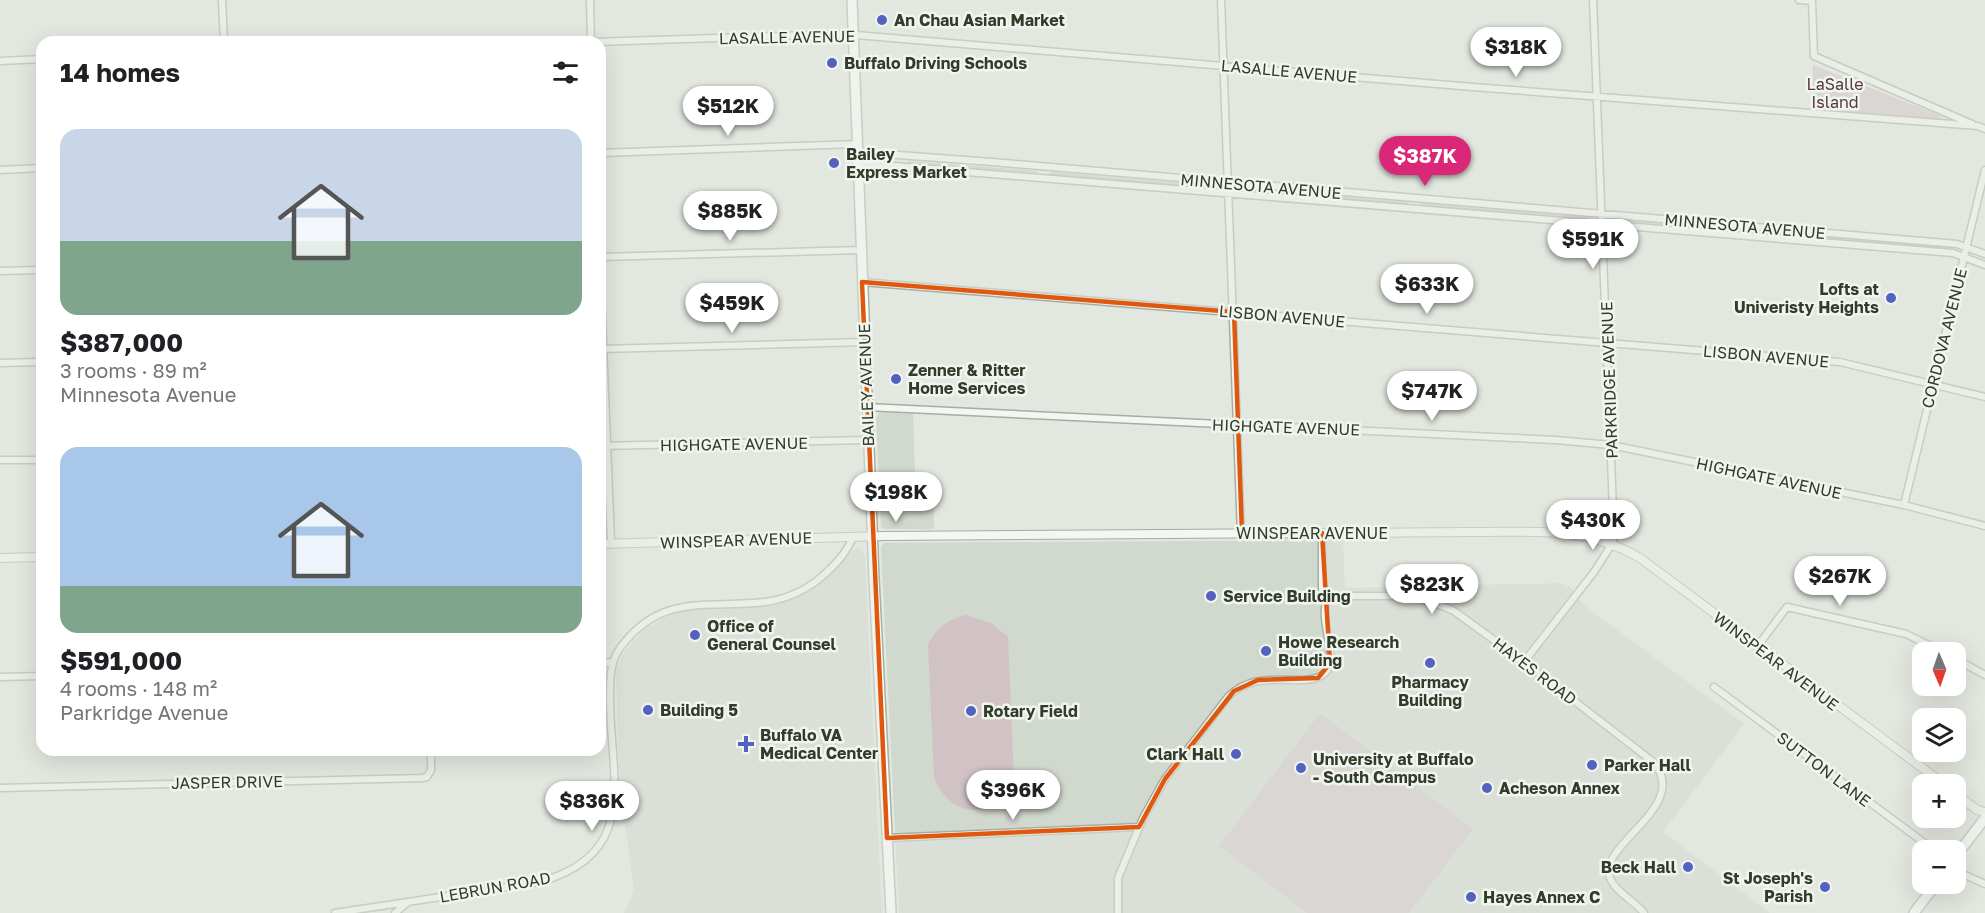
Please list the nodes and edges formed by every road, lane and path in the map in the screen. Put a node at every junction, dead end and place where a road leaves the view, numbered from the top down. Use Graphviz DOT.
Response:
graph roads {
  1 [pos="222,0"];
  2 [pos="590,0"];
  3 [pos="852,0"];
  4 [pos="1221,0"];
  5 [pos="1593,0"];
  6 [pos="1799,0"];
  7 [pos="1812,1"];
  8 [pos="854,35"];
  9 [pos="224,36"];
  10 [pos="592,36"];
  11 [pos="606,42"];
  12 [pos="36,59"];
  13 [pos="0,61"];
  14 [pos="1224,65"];
  15 [pos="1597,95"];
  16 [pos="1982,128"];
  17 [pos="858,148"];
  18 [pos="606,153"];
  19 [pos="858,163"];
  20 [pos="1045,167"];
  21 [pos="36,168"];
  22 [pos="0,170"];
  23 [pos="1985,170"];
  24 [pos="1044,179"];
  25 [pos="1229,183"];
  26 [pos="1230,194"];
  27 [pos="1415,198"];
  28 [pos="1414,209"];
  29 [pos="1603,214"];
  30 [pos="1604,225"];
  31 [pos="1785,229"];
  32 [pos="1785,240"];
  33 [pos="1966,247"];
  34 [pos="861,250"];
  35 [pos="1985,254"];
  36 [pos="606,257"];
  37 [pos="1964,257"];
  38 [pos="1985,264"];
  39 [pos="36,270"];
  40 [pos="0,271"];
  41 [pos="862,282"];
  42 [pos="1234,312"];
  43 [pos="865,342"];
  44 [pos="1607,342"];
  45 [pos="606,349"];
  46 [pos="36,362"];
  47 [pos="0,363"];
  48 [pos="1933,383"];
  49 [pos="1985,397"];
  50 [pos="867,407"];
  51 [pos="1238,425"];
  52 [pos="868,440"];
  53 [pos="1611,445"];
  54 [pos="606,446"];
  55 [pos="36,459"];
  56 [pos="0,460"];
  57 [pos="606,474"];
  58 [pos="1904,505"];
  59 [pos="1985,526"];
  60 [pos="1322,533"];
  61 [pos="1242,534"];
  62 [pos="872,536"];
  63 [pos="853,537"];
  64 [pos="606,543"];
  65 [pos="611,543"];
  66 [pos="1612,544"];
  67 [pos="36,557"];
  68 [pos="0,558"];
  69 [pos="1326,600"];
  70 [pos="1922,642"];
  71 [pos="1757,647"];
  72 [pos="613,662"];
  73 [pos="1524,662"];
  74 [pos="606,663"];
  75 [pos="1966,665"];
  76 [pos="1985,675"];
  77 [pos="36,676"];
  78 [pos="0,677"];
  79 [pos="1714,687"];
  80 [pos="431,756"];
  81 [pos="1930,774"];
  82 [pos="0,788"];
  83 [pos="1966,802"];
  84 [pos="1985,812"];
  85 [pos="1985,818"];
  86 [pos="1139,827"];
  87 [pos="887,838"];
  88 [pos="1921,840"];
  89 [pos="1966,843"];
  90 [pos="1966,875"];
  91 [pos="1985,884"];
  92 [pos="1928,894"];
  93 [pos="407,902"];
  94 [pos="335,913"];
  95 [pos="394,913"];
  96 [pos="891,913"];
  97 [pos="1118,913"];
  98 [pos="1644,913"];
  99 [pos="1914,913"];
  1 -- 9 [label="street"];
  2 -- 10 [label="street"];
  3 -- 8 [label="main road, BAILEY AVENUE"];
  4 -- 14 [label="street"];
  5 -- 15 [label="street, PARKRIDGE AVENUE"];
  6 -- 7 [label="street"];
  7 -- 16 [label="street"];
  8 -- 11 [label="street, LASALLE AVENUE"];
  8 -- 14 [label="street, LASALLE AVENUE"];
  8 -- 17 [label="main road, BAILEY AVENUE"];
  12 -- 13 [label="street"];
  14 -- 15 [label="street, LASALLE AVENUE"];
  14 -- 25 [label="street"];
  15 -- 16 [label="street, LASALLE AVENUE"];
  15 -- 29 [label="street, PARKRIDGE AVENUE"];
  17 -- 18 [label="street, MINNESOTA AVENUE"];
  17 -- 19 [label="main road, BAILEY AVENUE"];
  17 -- 20 [label="street, MINNESOTA AVENUE"];
  19 -- 24 [label="street, MINNESOTA AVENUE"];
  19 -- 34 [label="main road, BAILEY AVENUE"];
  20 -- 24 [label="street"];
  20 -- 25 [label="street, MINNESOTA AVENUE"];
  21 -- 22 [label="street"];
  23 -- 33 [label="street, CORDOVA AVENUE"];
  24 -- 26 [label="street, MINNESOTA AVENUE"];
  25 -- 26 [label="street"];
  25 -- 27 [label="street, MINNESOTA AVENUE"];
  26 -- 28 [label="street, MINNESOTA AVENUE"];
  26 -- 42 [label="street"];
  27 -- 28 [label="street"];
  27 -- 29 [label="street, MINNESOTA AVENUE"];
  28 -- 30 [label="street, MINNESOTA AVENUE"];
  29 -- 30 [label="street, PARKRIDGE AVENUE"];
  29 -- 31 [label="street, MINNESOTA AVENUE"];
  30 -- 32 [label="street, MINNESOTA AVENUE"];
  30 -- 44 [label="street, PARKRIDGE AVENUE"];
  31 -- 32 [label="street"];
  31 -- 33 [label="street, MINNESOTA AVENUE"];
  32 -- 37 [label="street, MINNESOTA AVENUE"];
  33 -- 35 [label="street, MINNESOTA AVENUE"];
  33 -- 37 [label="street, CORDOVA AVENUE"];
  34 -- 36 [label="street"];
  34 -- 41 [label="main road, BAILEY AVENUE"];
  37 -- 38 [label="street, MINNESOTA AVENUE"];
  37 -- 48 [label="street, CORDOVA AVENUE"];
  39 -- 40 [label="street"];
  41 -- 42 [label="street, LISBON AVENUE"];
  41 -- 43 [label="main road, BAILEY AVENUE"];
  42 -- 44 [label="street, LISBON AVENUE"];
  42 -- 51 [label="street"];
  43 -- 45 [label="street"];
  43 -- 50 [label="main road, BAILEY AVENUE"];
  44 -- 48 [label="street, LISBON AVENUE"];
  44 -- 53 [label="street, PARKRIDGE AVENUE"];
  46 -- 47 [label="street"];
  48 -- 49 [label="street, LISBON AVENUE"];
  48 -- 58 [label="street, CORDOVA AVENUE"];
  50 -- 51 [label="street, HIGHGATE AVENUE"];
  50 -- 52 [label="main road, BAILEY AVENUE"];
  51 -- 53 [label="street, HIGHGATE AVENUE"];
  51 -- 61 [label="street"];
  52 -- 54 [label="street, HIGHGATE AVENUE"];
  52 -- 62 [label="main road, BAILEY AVENUE"];
  53 -- 58 [label="street, HIGHGATE AVENUE"];
  53 -- 66 [label="street, PARKRIDGE AVENUE"];
  55 -- 56 [label="street"];
  57 -- 65 [label="street"];
  58 -- 59 [label="street, HIGHGATE AVENUE"];
  60 -- 61 [label="street, WINSPEAR AVENUE"];
  60 -- 66 [label="street, WINSPEAR AVENUE"];
  60 -- 69 [label="street"];
  61 -- 62 [label="street, WINSPEAR AVENUE"];
  62 -- 63 [label="street, WINSPEAR AVENUE"];
  62 -- 87 [label="main road, BAILEY AVENUE"];
  63 -- 65 [label="street, WINSPEAR AVENUE"];
  63 -- 72 [label="street, LEBRUN ROAD"];
  64 -- 65 [label="street, WINSPEAR AVENUE"];
  66 -- 71 [label="street, WINSPEAR AVENUE"];
  66 -- 73 [label="street"];
  67 -- 68 [label="street"];
  69 -- 73 [label="street, HAYES ROAD"];
  69 -- 86 [label="street"];
  70 -- 71 [label="street"];
  71 -- 81 [label="street, WINSPEAR AVENUE"];
  72 -- 74 [label="street"];
  72 -- 93 [label="street, LEBRUN ROAD"];
  73 -- 98 [label="street, HAYES ROAD"];
  75 -- 76 [label="street"];
  77 -- 78 [label="street"];
  79 -- 88 [label="street, SUTTON LANE"];
  80 -- 82 [label="street, JASPER DRIVE"];
  83 -- 84 [label="street"];
  85 -- 89 [label="main road"];
  86 -- 87 [label="street"];
  86 -- 97 [label="street"];
  87 -- 96 [label="main road, BAILEY AVENUE"];
  90 -- 91 [label="street"];
  92 -- 99 [label="main road"];
  93 -- 94 [label="street, LEBRUN ROAD"];
  93 -- 95 [label="street"];
}
